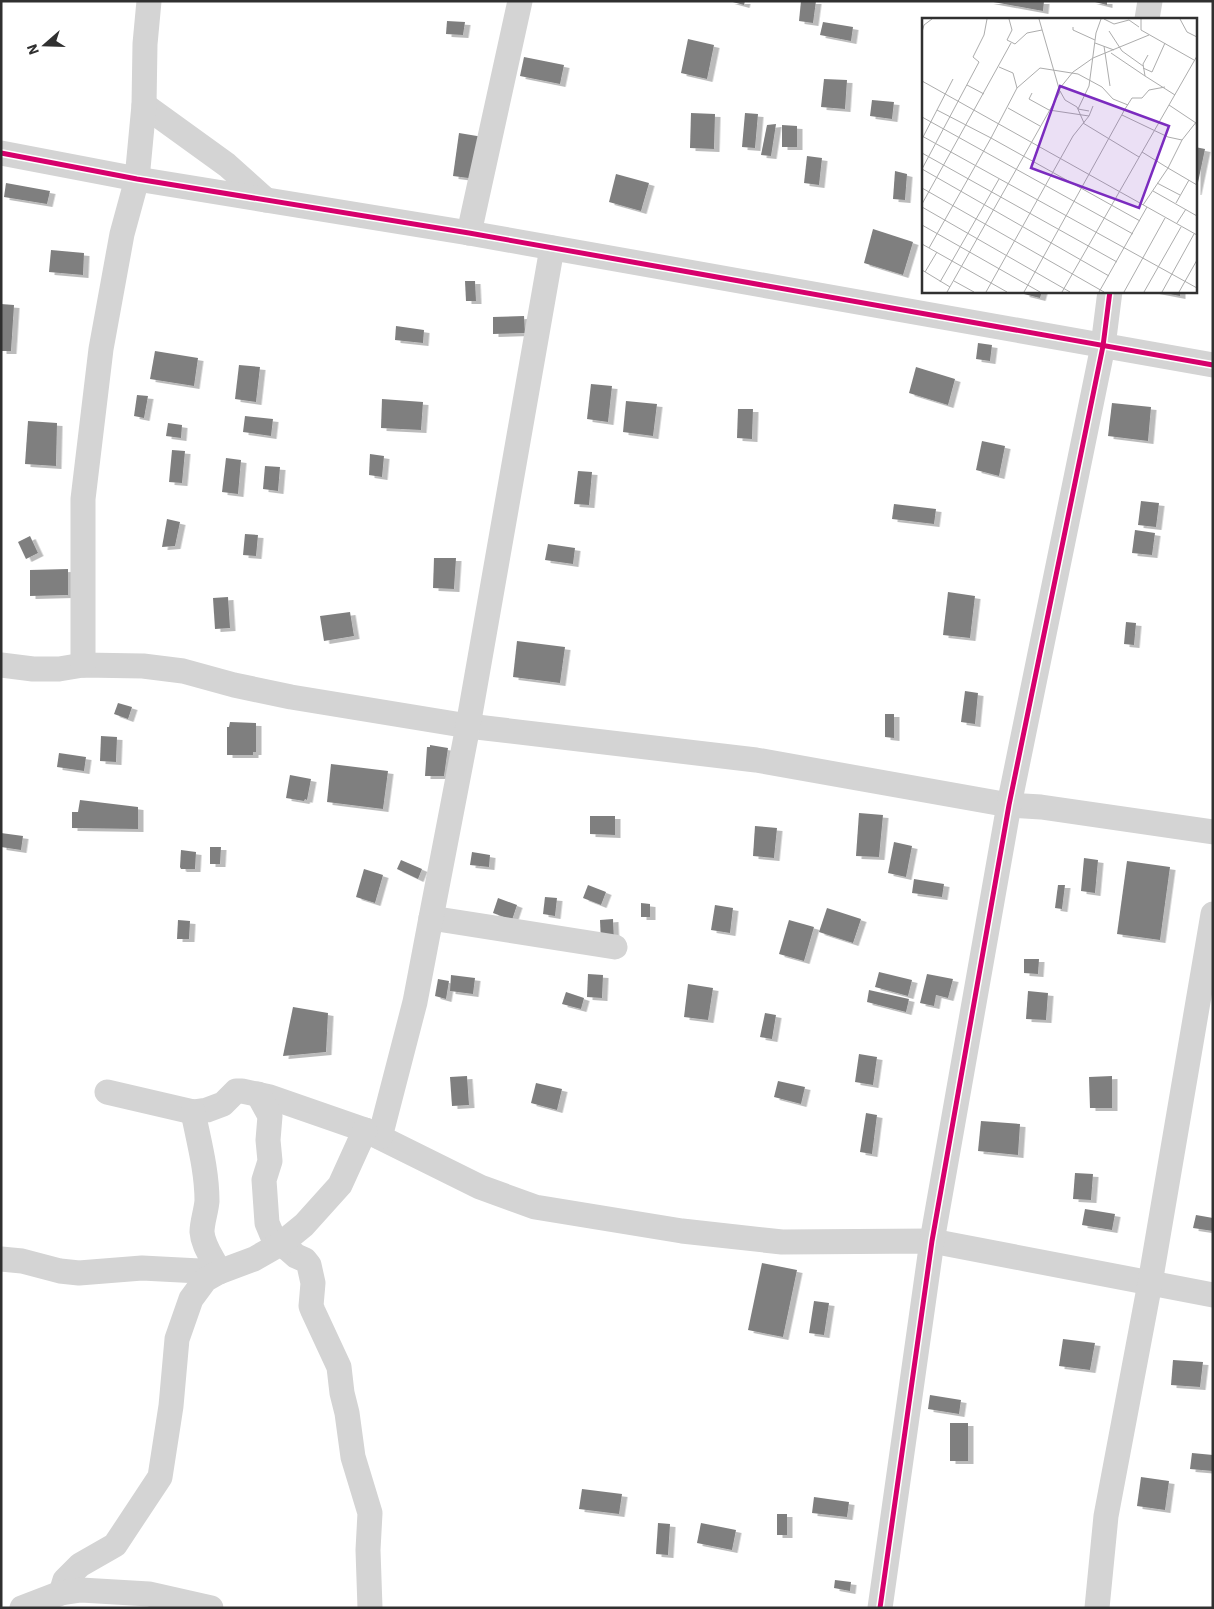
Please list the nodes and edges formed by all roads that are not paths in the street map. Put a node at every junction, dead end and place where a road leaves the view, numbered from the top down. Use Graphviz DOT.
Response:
graph roads {
  1 [pos="149,1"];
  2 [pos="520,1"];
  3 [pos="1150,1"];
  4 [pos="1147,18"];
  5 [pos="144,104"];
  6 [pos="1,153"];
  7 [pos="137,179"];
  8 [pos="266,200"];
  9 [pos="469,233"];
  10 [pos="552,248"];
  11 [pos="1110,292"];
  12 [pos="1103,346"];
  13 [pos="1213,365"];
  14 [pos="1,665"];
  15 [pos="83,665"];
  16 [pos="468,726"];
  17 [pos="1009,805"];
  18 [pos="1213,832"];
  19 [pos="1213,914"];
  20 [pos="431,918"];
  21 [pos="614,947"];
  22 [pos="107,1092"];
  23 [pos="268,1103"];
  24 [pos="193,1112"];
  25 [pos="372,1134"];
  26 [pos="932,1241"];
  27 [pos="282,1243"];
  28 [pos="1,1259"];
  29 [pos="219,1272"];
  30 [pos="1150,1283"];
  31 [pos="1213,1295"];
  32 [pos="61,1594"];
  33 [pos="18,1607"];
  34 [pos="210,1608"];
  35 [pos="370,1608"];
  36 [pos="880,1608"];
  37 [pos="1097,1608"];
  1 -- 5 [label="street"];
  2 -- 9 [label="street"];
  3 -- 4 [label="street"];
  5 -- 7 [label="street"];
  5 -- 8 [label="street"];
  6 -- 7 [label="street"];
  7 -- 8 [label="street"];
  7 -- 15 [label="street"];
  8 -- 9 [label="street"];
  9 -- 10 [label="street"];
  10 -- 12 [label="street"];
  10 -- 16 [label="street"];
  11 -- 12 [label="street"];
  12 -- 13 [label="street"];
  12 -- 17 [label="street"];
  14 -- 15 [label="street"];
  15 -- 16 [label="street"];
  16 -- 17 [label="street"];
  16 -- 20 [label="street"];
  17 -- 18 [label="street"];
  17 -- 26 [label="street"];
  19 -- 30 [label="street"];
  20 -- 21 [label="street"];
  20 -- 25 [label="street"];
  22 -- 24 [label="street"];
  23 -- 24 [label="street"];
  23 -- 25 [label="street"];
  23 -- 27 [label="street"];
  24 -- 29 [label="street"];
  25 -- 26 [label="street"];
  25 -- 27 [label="street"];
  26 -- 30 [label="street"];
  26 -- 36 [label="street"];
  27 -- 29 [label="street"];
  27 -- 35 [label="street"];
  28 -- 29 [label="street"];
  29 -- 32 [label="street"];
  30 -- 31 [label="street"];
  30 -- 37 [label="street"];
  32 -- 33 [label="street"];
  32 -- 34 [label="street"];
}
